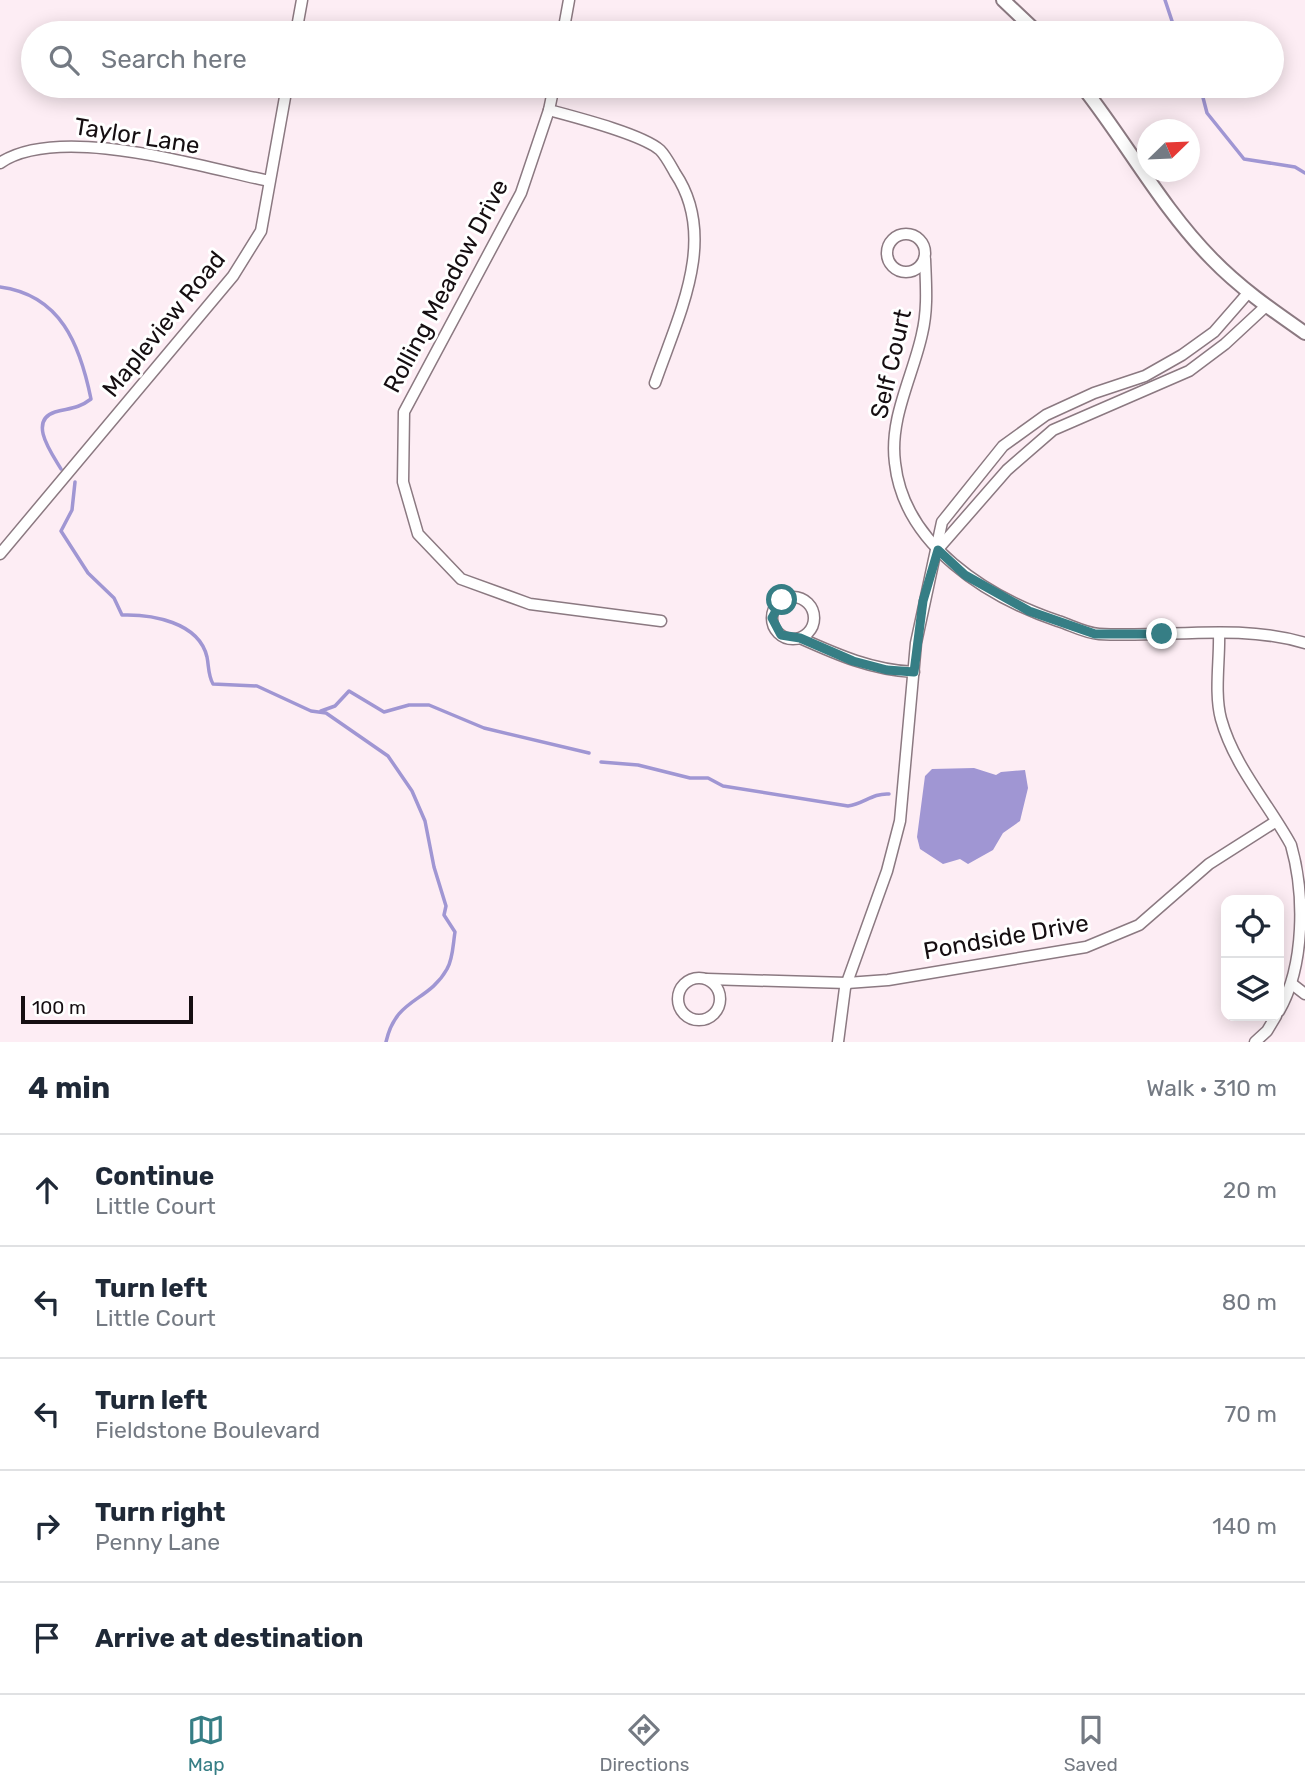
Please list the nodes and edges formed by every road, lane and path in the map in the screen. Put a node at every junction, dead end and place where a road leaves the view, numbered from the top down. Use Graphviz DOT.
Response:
graph roads {
  1 [pos="302,0"];
  2 [pos="569,0"];
  3 [pos="1003,0"];
  4 [pos="298,21"];
  5 [pos="565,21"];
  6 [pos="1025,21"];
  7 [pos="285,98"];
  8 [pos="552,98"];
  9 [pos="1091,98"];
  10 [pos="549,110"];
  11 [pos="0,163"];
  12 [pos="269,181"];
  13 [pos="925,260"];
  14 [pos="1248,293"];
  15 [pos="1266,306"];
  16 [pos="1305,333"];
  17 [pos="655,383"];
  18 [pos="938,550"];
  19 [pos="0,554"];
  20 [pos="662,621"];
  21 [pos="1219,633"];
  22 [pos="800,638"];
  23 [pos="1305,643"];
  24 [pos="914,672"];
  25 [pos="1275,822"];
  26 [pos="707,979"];
  27 [pos="847,984"];
  28 [pos="1292,985"];
  29 [pos="1305,994"];
  30 [pos="1284,1001"];
  31 [pos="1273,1021"];
  32 [pos="838,1042"];
  33 [pos="1255,1042"];
  1 -- 4 [label="street"];
  2 -- 5 [label="street"];
  3 -- 6 [label="street"];
  7 -- 12 [label="street, Mapleview Road"];
  8 -- 10 [label="street, Rolling Meadow Drive"];
  9 -- 14 [label="street"];
  10 -- 17 [label="street"];
  10 -- 20 [label="street, Rolling Meadow Drive"];
  11 -- 12 [label="street, Taylor Lane"];
  12 -- 19 [label="street, Mapleview Road"];
  13 -- 13 [label="street, Self Court"];
  13 -- 18 [label="street, Self Court"];
  14 -- 15 [label="street"];
  14 -- 18 [label="street"];
  15 -- 16 [label="street"];
  15 -- 18 [label="street"];
  18 -- 21 [label="street, Self Court"];
  18 -- 24 [label="street"];
  21 -- 23 [label="street, Self Court"];
  21 -- 25 [label="street"];
  22 -- 22 [label="street"];
  22 -- 24 [label="street"];
  24 -- 27 [label="street"];
  25 -- 27 [label="street, Pondside Drive"];
  25 -- 28 [label="street"];
  26 -- 26 [label="street, Pondside Drive"];
  26 -- 27 [label="street, Pondside Drive"];
  27 -- 32 [label="street"];
  28 -- 29 [label="street"];
  28 -- 30 [label="street"];
  31 -- 33 [label="street"];
}
